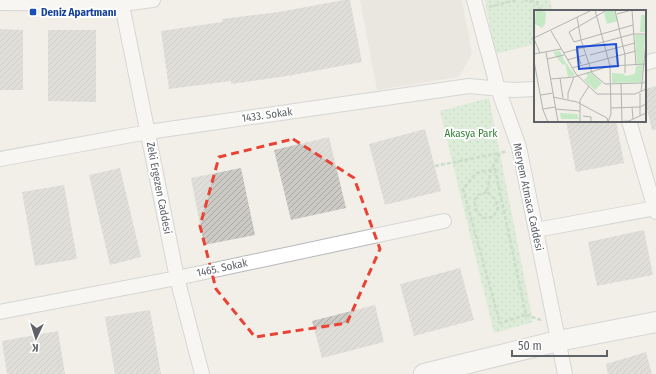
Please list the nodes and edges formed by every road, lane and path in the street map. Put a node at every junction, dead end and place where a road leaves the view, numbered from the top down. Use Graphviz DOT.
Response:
graph roads {
  1 [pos="153,0"];
  2 [pos="474,0"];
  3 [pos="516,0"];
  4 [pos="524,0"];
  5 [pos="121,2"];
  6 [pos="0,3"];
  7 [pos="486,8"];
  8 [pos="540,10"];
  9 [pos="534,38"];
  10 [pos="531,39"];
  11 [pos="656,60"];
  12 [pos="646,63"];
  13 [pos="498,89"];
  14 [pos="534,89"];
  15 [pos="629,122"];
  16 [pos="148,132"];
  17 [pos="519,147"];
  18 [pos="500,153"];
  19 [pos="0,159"];
  20 [pos="435,166"];
  21 [pos="491,170"];
  22 [pos="487,192"];
  23 [pos="656,209"];
  24 [pos="444,221"];
  25 [pos="536,230"];
  26 [pos="177,278"];
  27 [pos="0,312"];
  28 [pos="656,322"];
  29 [pos="558,341"];
  30 [pos="202,374"];
  31 [pos="424,374"];
  32 [pos="565,374"];
  1 -- 5 [label="street"];
  2 -- 13 [label="street, Meryem Atmaca Caddesi"];
  3 -- 7 [label="path"];
  4 -- 8 [label="path"];
  5 -- 6 [label="street"];
  5 -- 16 [label="street, Zeki Ergezen Caddesi"];
  9 -- 10 [label="path"];
  11 -- 12 [label="street"];
  13 -- 14 [label="street, 1433. Sokak"];
  13 -- 16 [label="street, 1433. Sokak"];
  13 -- 17 [label="street, Meryem Atmaca Caddesi"];
  15 -- 23 [label="street"];
  16 -- 19 [label="street, 1433. Sokak"];
  16 -- 26 [label="street, Zeki Ergezen Caddesi"];
  17 -- 18 [label="path"];
  17 -- 25 [label="street, Meryem Atmaca Caddesi"];
  18 -- 20 [label="path"];
  18 -- 21 [label="path"];
  21 -- 21 [label="path"];
  21 -- 22 [label="path"];
  22 -- 22 [label="path"];
  23 -- 25 [label="street"];
  24 -- 26 [label="street, 1465. Sokak"];
  25 -- 29 [label="street, Meryem Atmaca Caddesi"];
  26 -- 27 [label="street, 1465. Sokak"];
  26 -- 30 [label="street, Zeki Ergezen Caddesi"];
  28 -- 29 [label="street"];
  29 -- 31 [label="street"];
  29 -- 32 [label="street, Meryem Atmaca Caddesi"];
}
